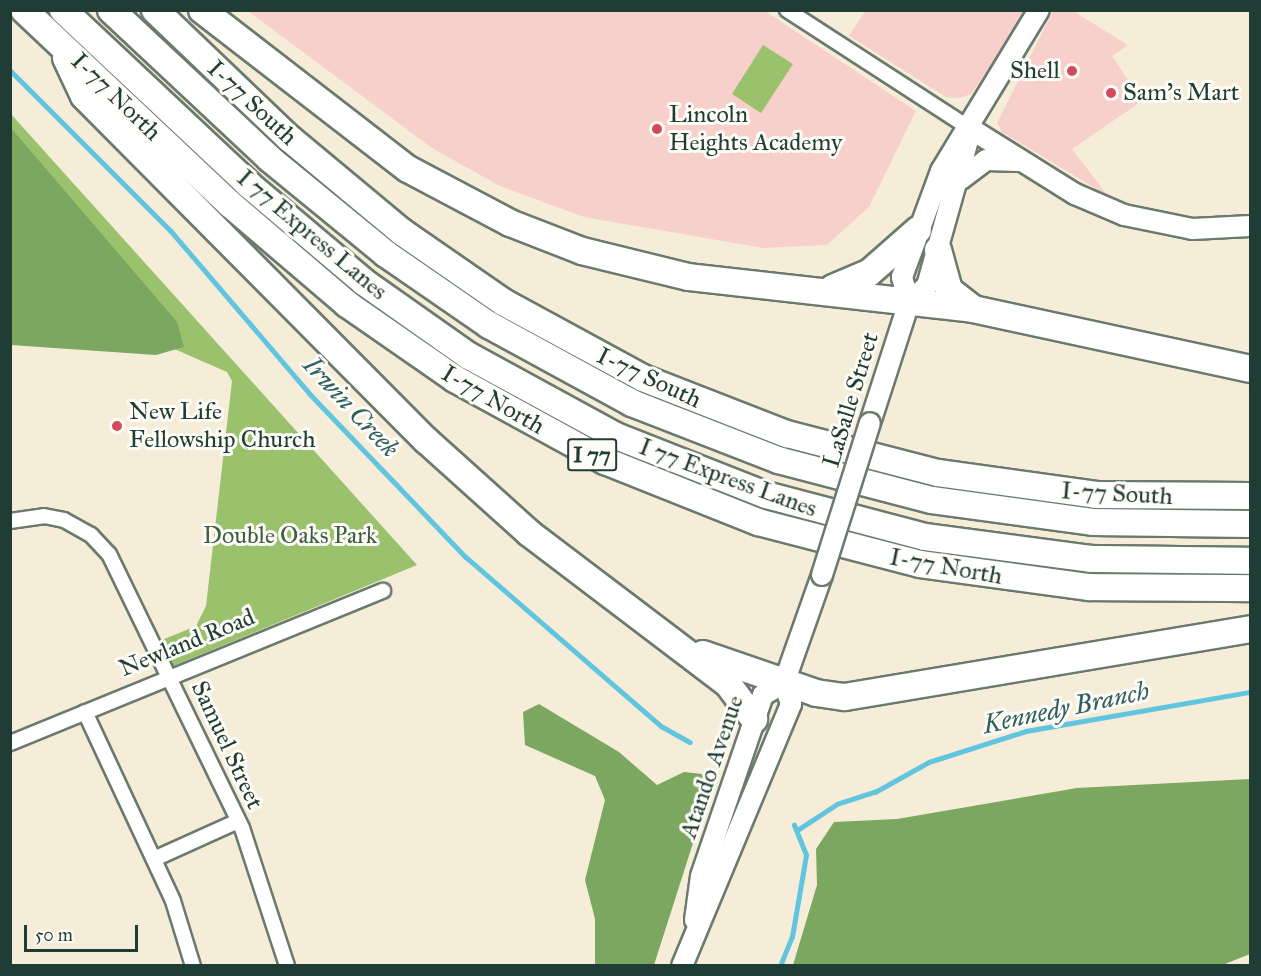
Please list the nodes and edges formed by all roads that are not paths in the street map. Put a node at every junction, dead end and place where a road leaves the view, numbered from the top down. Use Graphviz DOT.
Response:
graph roads {
  1 [pos="24,10"];
  2 [pos="63,10"];
  3 [pos="111,10"];
  4 [pos="155,10"];
  5 [pos="202,10"];
  6 [pos="788,10"];
  7 [pos="1039,10"];
  8 [pos="58,42"];
  9 [pos="971,129"];
  10 [pos="1021,161"];
  11 [pos="961,179"];
  12 [pos="1251,226"];
  13 [pos="918,230"];
  14 [pos="938,250"];
  15 [pos="830,289"];
  16 [pos="909,302"];
  17 [pos="973,309"];
  18 [pos="1251,369"];
  19 [pos="1251,496"];
  20 [pos="10,521"];
  21 [pos="1251,524"];
  22 [pos="1251,561"];
  23 [pos="1251,588"];
  24 [pos="383,591"];
  25 [pos="1251,629"];
  26 [pos="685,648"];
  27 [pos="170,677"];
  28 [pos="784,683"];
  29 [pos="85,712"];
  30 [pos="754,719"];
  31 [pos="10,743"];
  32 [pos="238,821"];
  33 [pos="154,859"];
  34 [pos="693,932"];
  35 [pos="193,966"];
  36 [pos="287,966"];
  37 [pos="682,966"];
  1 -- 8 [label="highway, I-77 North / I 77"];
  2 -- 22 [label="highway, I 77 Express Lanes / I 77"];
  3 -- 21 [label="highway, I 77 Express Lanes / I 77"];
  4 -- 19 [label="highway, I-77 South"];
  5 -- 15 [label="highway"];
  6 -- 9 [label="street"];
  7 -- 9 [label="main road, LaSalle Street"];
  8 -- 23 [label="highway, I-77 North / I 77"];
  8 -- 26 [label="highway"];
  9 -- 10 [label="main road"];
  9 -- 11 [label="main road, LaSalle Street"];
  9 -- 13 [label="main road, LaSalle Street"];
  10 -- 11 [label="main road"];
  10 -- 12 [label="main road"];
  11 -- 14 [label="main road, LaSalle Street"];
  13 -- 15 [label="highway"];
  13 -- 16 [label="main road, LaSalle Street"];
  14 -- 16 [label="main road, LaSalle Street"];
  14 -- 17 [label="highway"];
  15 -- 16 [label="highway"];
  16 -- 17 [label="highway"];
  16 -- 28 [label="main road, LaSalle Street, bridge"];
  17 -- 18 [label="highway"];
  20 -- 27 [label="street, Samuel Street"];
  24 -- 27 [label="street, Newland Road"];
  25 -- 28 [label="highway"];
  26 -- 28 [label="highway"];
  26 -- 30 [label="highway"];
  27 -- 29 [label="street, Newland Road"];
  27 -- 32 [label="street, Samuel Street"];
  28 -- 30 [label="main road, Atando Avenue"];
  28 -- 34 [label="main road, Atando Avenue"];
  29 -- 31 [label="street, Newland Road"];
  29 -- 33 [label="street"];
  30 -- 34 [label="main road, Atando Avenue"];
  32 -- 33 [label="street"];
  32 -- 36 [label="street, Samuel Street"];
  33 -- 35 [label="street"];
  34 -- 37 [label="main road, Atando Avenue"];
}
